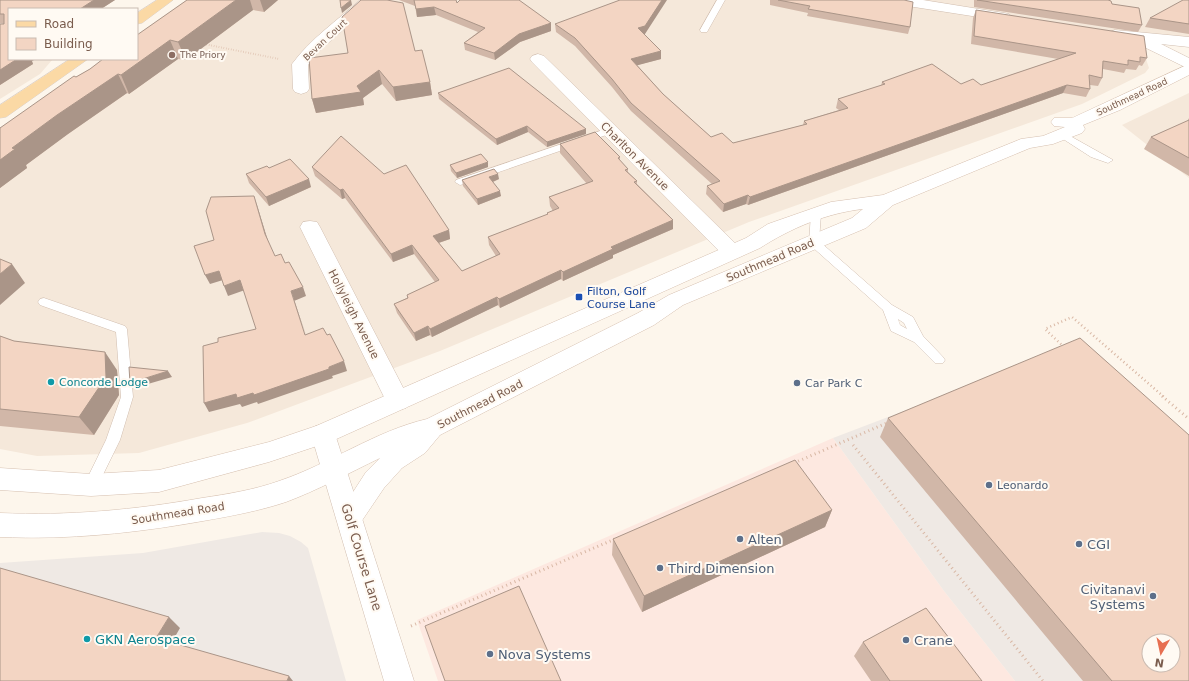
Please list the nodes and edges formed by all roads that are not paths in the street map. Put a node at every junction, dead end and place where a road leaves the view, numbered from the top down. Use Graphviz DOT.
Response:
graph roads {
  1 [pos="166,0"];
  2 [pos="369,0"];
  3 [pos="721,0"];
  4 [pos="895,0"];
  5 [pos="934,3"];
  6 [pos="138,19"];
  7 [pos="1017,20"];
  8 [pos="704,30"];
  9 [pos="1102,33"];
  10 [pos="1133,38"];
  11 [pos="1189,42"];
  12 [pos="538,59"];
  13 [pos="79,60"];
  14 [pos="1189,64"];
  15 [pos="1189,69"];
  16 [pos="301,89"];
  17 [pos="0,113"];
  18 [pos="609,131"];
  19 [pos="460,182"];
  20 [pos="886,201"];
  21 [pos="816,214"];
  22 [pos="310,227"];
  23 [pos="753,242"];
  24 [pos="814,242"];
  25 [pos="732,252"];
  26 [pos="44,302"];
  27 [pos="940,360"];
  28 [pos="398,401"];
  29 [pos="432,428"];
  30 [pos="323,434"];
  31 [pos="334,469"];
  32 [pos="0,479"];
  33 [pos="91,485"];
  34 [pos="350,517"];
  35 [pos="0,524"];
  36 [pos="399,681"];
  1 -- 6 [label="main road"];
  2 -- 16 [label="main road, Bevan Court"];
  3 -- 8 [label="lane"];
  4 -- 5 [label="main road"];
  5 -- 7 [label="main road"];
  9 -- 10 [label="main road"];
  10 -- 11 [label="main road"];
  10 -- 14 [label="main road"];
  12 -- 18 [label="main road, Charlton Avenue"];
  13 -- 17 [label="main road"];
  15 -- 20 [label="main road, Southmead Road"];
  18 -- 19 [label="lane"];
  18 -- 25 [label="main road, Charlton Avenue"];
  20 -- 21 [label="main road, Southmead Road"];
  20 -- 24 [label="main road, Southmead Road"];
  21 -- 23 [label="main road, Southmead Road"];
  21 -- 24 [label="lane"];
  22 -- 28 [label="main road, Hollyleigh Avenue"];
  23 -- 24 [label="main road"];
  23 -- 25 [label="main road, Southmead Road"];
  24 -- 27 [label="lane"];
  24 -- 29 [label="main road, Southmead Road"];
  25 -- 28 [label="main road, Southmead Road"];
  26 -- 33 [label="lane"];
  28 -- 30 [label="main road, Southmead Road"];
  29 -- 31 [label="main road, Southmead Road"];
  29 -- 34 [label="main road"];
  30 -- 31 [label="main road, Golf Course Lane"];
  30 -- 33 [label="main road, Southmead Road"];
  31 -- 34 [label="main road, Golf Course Lane"];
  31 -- 35 [label="main road, Southmead Road"];
  32 -- 33 [label="main road, Southmead Road"];
  34 -- 36 [label="main road, Golf Course Lane"];
}
